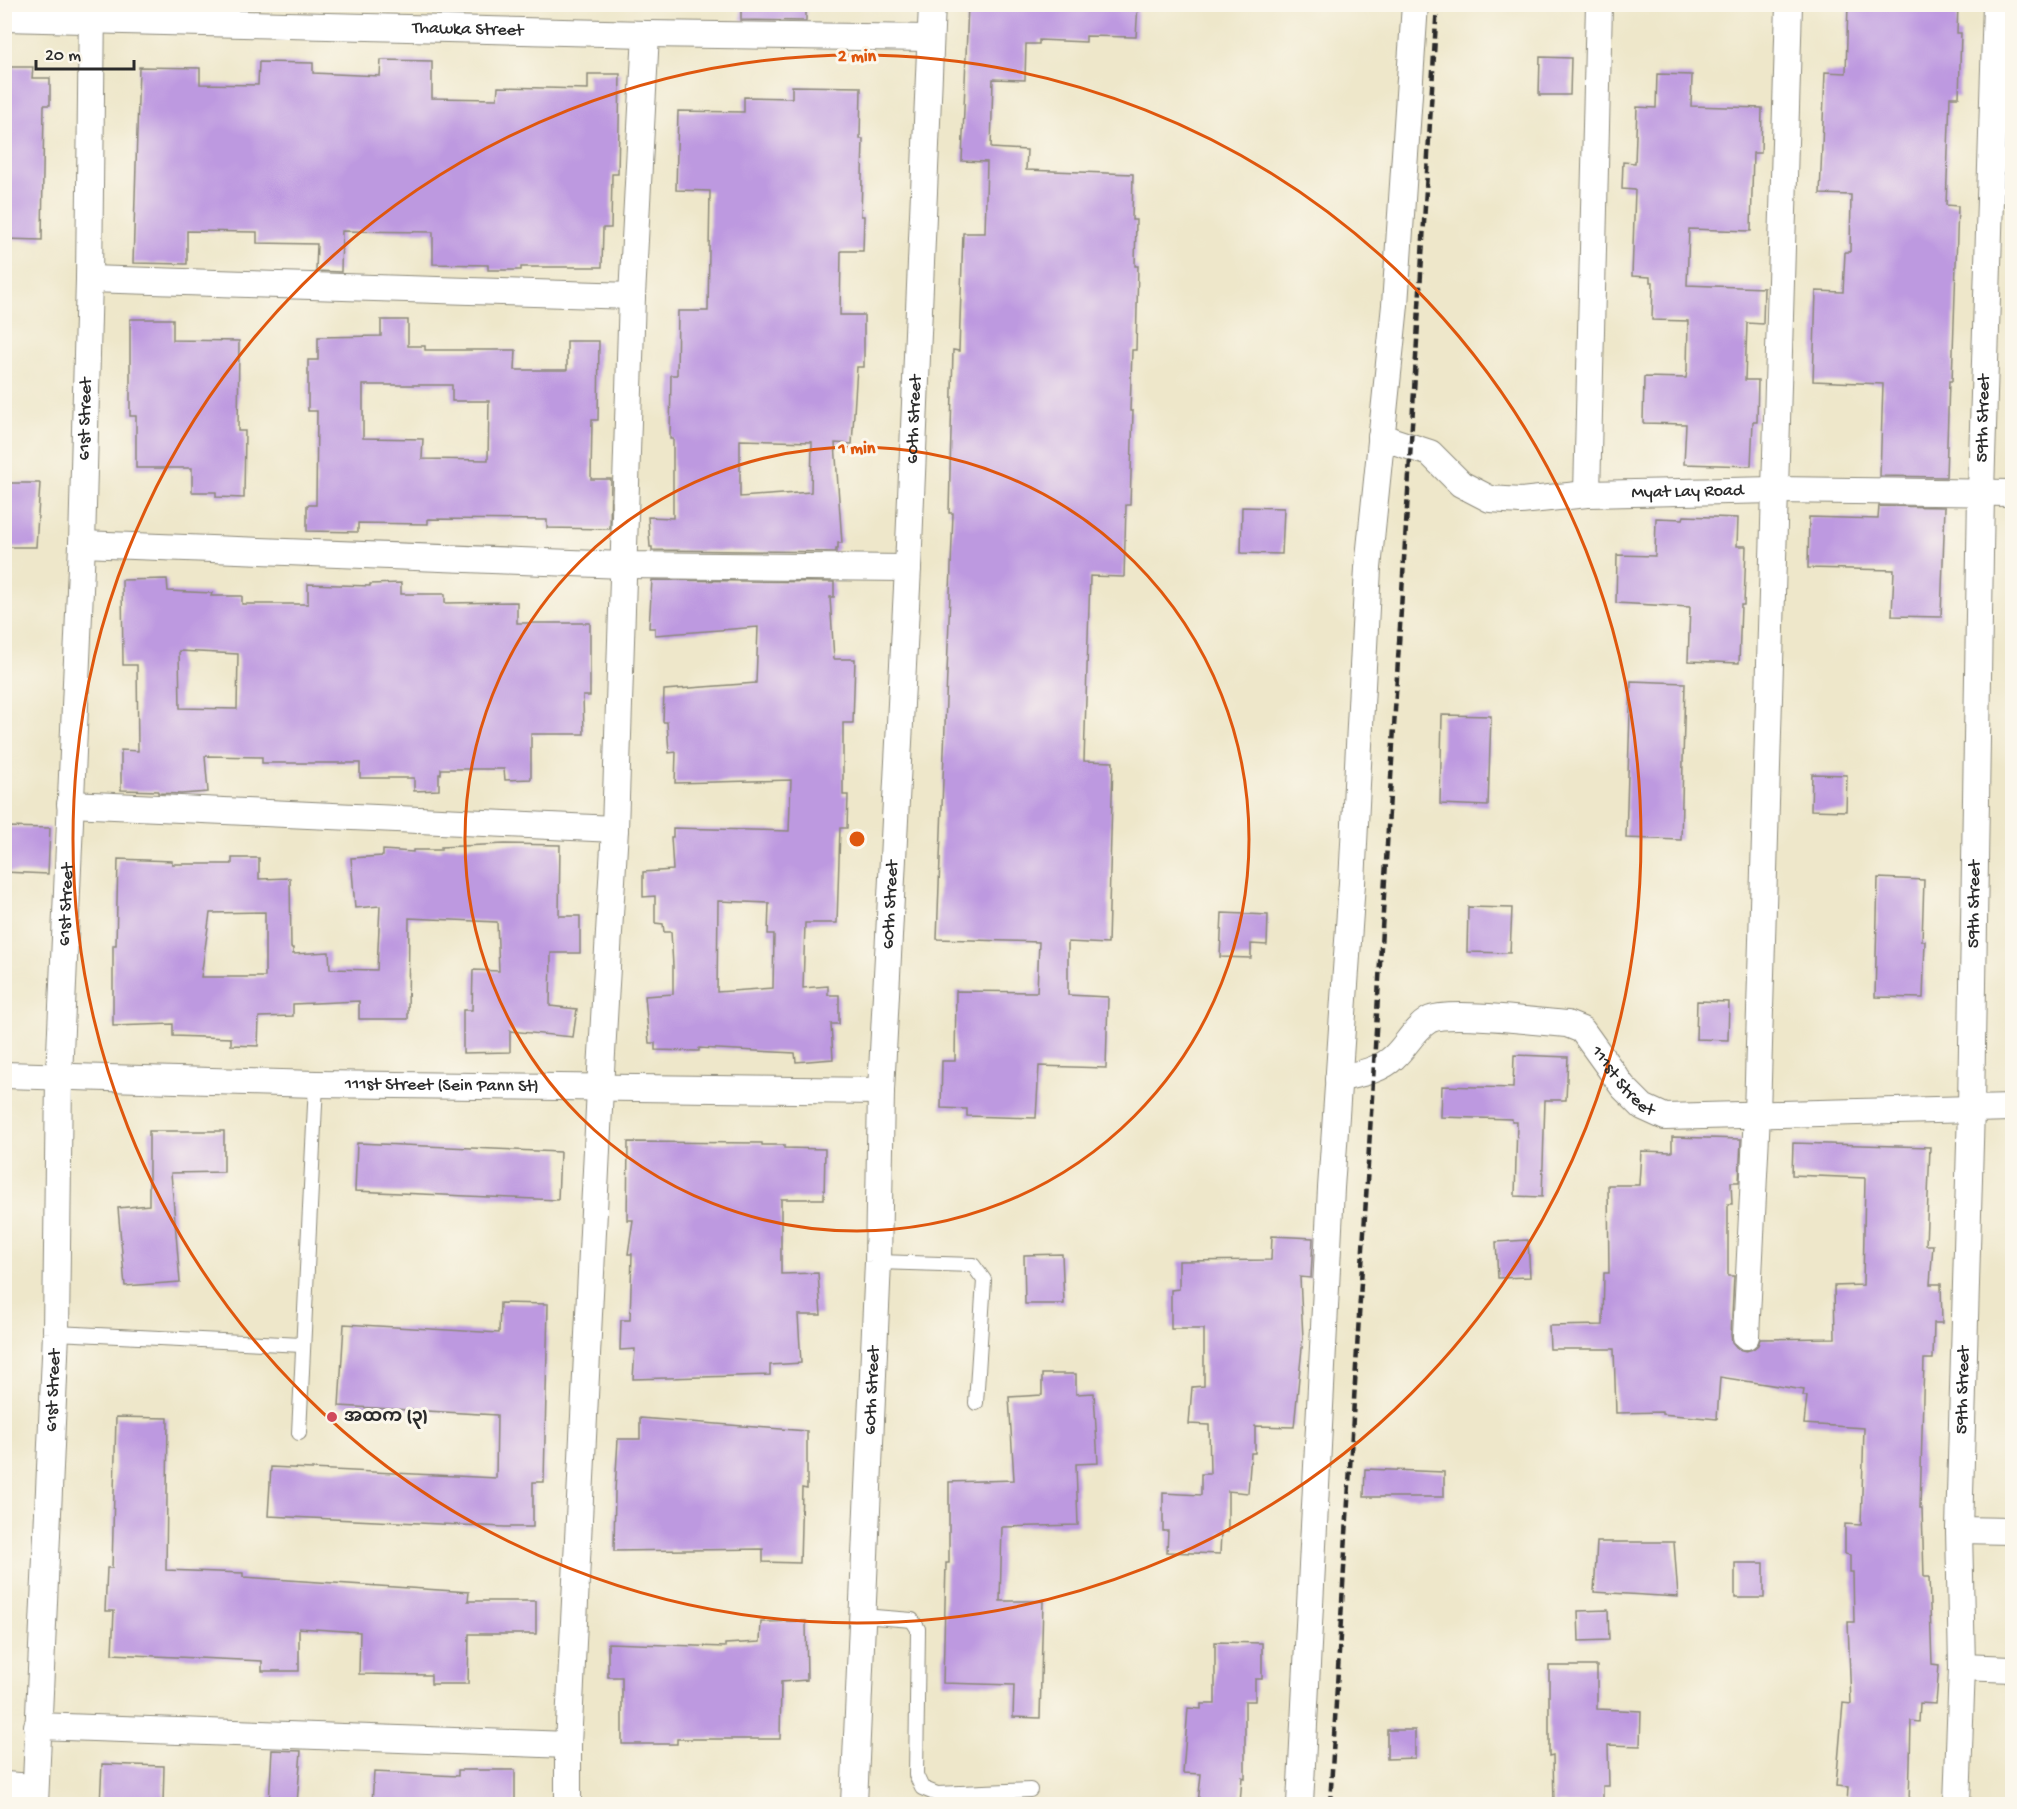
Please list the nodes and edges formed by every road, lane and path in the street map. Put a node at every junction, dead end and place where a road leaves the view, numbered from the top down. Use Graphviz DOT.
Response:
graph roads {
  1 [pos="932,4"];
  2 [pos="1415,4"];
  3 [pos="1599,4"];
  4 [pos="1789,4"];
  5 [pos="1996,4"];
  6 [pos="92,12"];
  7 [pos="4,18"];
  8 [pos="646,34"];
  9 [pos="930,38"];
  10 [pos="89,279"];
  11 [pos="632,296"];
  12 [pos="1381,437"];
  13 [pos="1775,490"];
  14 [pos="1981,492"];
  15 [pos="2013,493"];
  16 [pos="1587,494"];
  17 [pos="82,544"];
  18 [pos="623,565"];
  19 [pos="908,568"];
  20 [pos="70,804"];
  21 [pos="615,829"];
  22 [pos="4,1075"];
  23 [pos="59,1076"];
  24 [pos="1338,1079"];
  25 [pos="316,1084"];
  26 [pos="600,1088"];
  27 [pos="881,1091"];
  28 [pos="1971,1108"];
  29 [pos="2013,1108"];
  30 [pos="1756,1114"];
  31 [pos="878,1262"];
  32 [pos="56,1333"];
  33 [pos="1746,1336"];
  34 [pos="302,1345"];
  35 [pos="976,1402"];
  36 [pos="299,1433"];
  37 [pos="1959,1530"];
  38 [pos="2013,1531"];
  39 [pos="862,1616"];
  40 [pos="1962,1667"];
  41 [pos="2013,1669"];
  42 [pos="37,1726"];
  43 [pos="568,1745"];
  44 [pos="4,1785"];
  45 [pos="1030,1790"];
  46 [pos="35,1796"];
  47 [pos="568,1804"];
  48 [pos="854,1804"];
  49 [pos="1300,1804"];
  50 [pos="1957,1804"];
  1 -- 9 [label="street, 60th Street"];
  2 -- 12 [label="street"];
  3 -- 16 [label="street"];
  4 -- 13 [label="street"];
  5 -- 14 [label="street, 59th Street"];
  6 -- 7 [label="street, Thawka Street"];
  6 -- 8 [label="street, Thawka Street"];
  6 -- 10 [label="street, 61st Street"];
  8 -- 9 [label="street, Thawka Street"];
  8 -- 11 [label="street"];
  9 -- 19 [label="street, 60th Street"];
  10 -- 11 [label="street"];
  10 -- 17 [label="street, 61st Street"];
  11 -- 18 [label="street"];
  12 -- 16 [label="street, Myat Lay Road"];
  12 -- 24 [label="street"];
  13 -- 14 [label="street, Myat Lay Road"];
  13 -- 16 [label="street, Myat Lay Road"];
  13 -- 30 [label="street"];
  14 -- 15 [label="street, Myat Lay Road"];
  14 -- 28 [label="street, 59th Street"];
  17 -- 18 [label="street"];
  17 -- 20 [label="street, 61st Street"];
  18 -- 19 [label="street"];
  18 -- 21 [label="street"];
  19 -- 27 [label="street, 60th Street"];
  20 -- 21 [label="street"];
  20 -- 23 [label="street, 61st Street"];
  21 -- 26 [label="street"];
  22 -- 23 [label="street, 111st Street (Sein Pann St)"];
  23 -- 25 [label="street, 111st Street (Sein Pann St)"];
  23 -- 32 [label="street, 61st Street"];
  24 -- 30 [label="street, 111st Street"];
  24 -- 49 [label="street"];
  25 -- 26 [label="street, 111st Street (Sein Pann St)"];
  25 -- 34 [label="lane"];
  26 -- 27 [label="street, 111st Street (Sein Pann St)"];
  26 -- 43 [label="street"];
  27 -- 31 [label="street, 60th Street"];
  28 -- 29 [label="street, 111st Street"];
  28 -- 30 [label="street, 111st Street"];
  28 -- 37 [label="street, 59th Street"];
  30 -- 33 [label="street"];
  31 -- 35 [label="lane"];
  31 -- 39 [label="street, 60th Street"];
  32 -- 34 [label="lane"];
  32 -- 42 [label="street, 61st Street"];
  34 -- 36 [label="lane"];
  37 -- 38 [label="street"];
  37 -- 40 [label="street, 59th Street"];
  39 -- 45 [label="lane"];
  39 -- 48 [label="street, 60th Street"];
  40 -- 41 [label="street"];
  40 -- 50 [label="street, 59th Street"];
  42 -- 43 [label="street"];
  42 -- 46 [label="street, 61st Street"];
  43 -- 47 [label="street"];
  44 -- 46 [label="street"];
}
